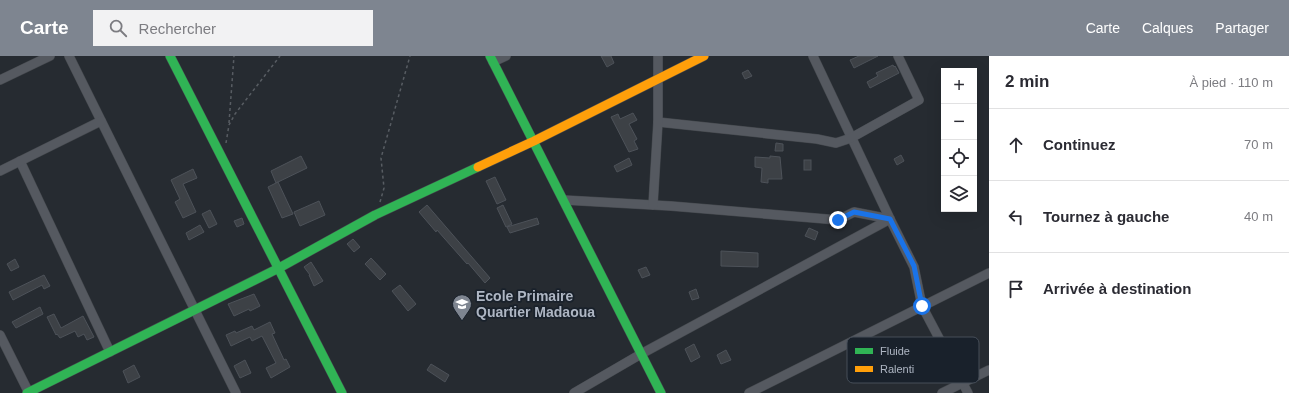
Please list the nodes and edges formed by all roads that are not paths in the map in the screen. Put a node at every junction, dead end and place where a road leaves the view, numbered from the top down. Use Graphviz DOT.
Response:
graph roads {
  1 [pos="50,56"];
  2 [pos="69,56"];
  3 [pos="170,56"];
  4 [pos="506,56"];
  5 [pos="658,56"];
  6 [pos="704,56"];
  7 [pos="813,56"];
  8 [pos="898,56"];
  9 [pos="492,59"];
  10 [pos="659,78"];
  11 [pos="0,80"];
  12 [pos="101,121"];
  13 [pos="658,122"];
  14 [pos="851,138"];
  15 [pos="534,141"];
  16 [pos="20,161"];
  17 [pos="0,171"];
  18 [pos="564,200"];
  19 [pos="653,205"];
  20 [pos="890,219"];
  21 [pos="279,268"];
  22 [pos="989,273"];
  23 [pos="922,306"];
  24 [pos="195,310"];
  25 [pos="0,335"];
  26 [pos="861,337"];
  27 [pos="939,337"];
  28 [pos="847,344"];
  29 [pos="110,352"];
  30 [pos="641,354"];
  31 [pos="989,370"];
  32 [pos="979,375"];
  33 [pos="963,383"];
  34 [pos="28,393"];
  35 [pos="236,393"];
  36 [pos="342,393"];
  37 [pos="574,393"];
  38 [pos="661,393"];
  39 [pos="751,393"];
  40 [pos="942,393"];
  41 [pos="968,393"];
  1 -- 11 [label="street"];
  2 -- 12 [label="street"];
  3 -- 21 [label="street"];
  4 -- 9 [label="street"];
  5 -- 10 [label="street"];
  6 -- 10 [label="street"];
  7 -- 14 [label="street"];
  8 -- 14 [label="street"];
  9 -- 15 [label="street"];
  10 -- 13 [label="street"];
  10 -- 15 [label="street"];
  12 -- 16 [label="street"];
  12 -- 24 [label="street"];
  13 -- 14 [label="street"];
  13 -- 19 [label="street"];
  14 -- 20 [label="street"];
  15 -- 18 [label="street"];
  15 -- 21 [label="street"];
  16 -- 17 [label="street"];
  16 -- 29 [label="street"];
  18 -- 19 [label="street"];
  18 -- 30 [label="street"];
  19 -- 20 [label="street"];
  20 -- 23 [label="street"];
  20 -- 30 [label="street"];
  21 -- 24 [label="street"];
  21 -- 36 [label="street"];
  22 -- 23 [label="street"];
  23 -- 26 [label="street"];
  23 -- 27 [label="street"];
  24 -- 29 [label="street"];
  24 -- 35 [label="street"];
  25 -- 34 [label="street"];
  28 -- 39 [label="street"];
  29 -- 34 [label="street"];
  30 -- 37 [label="street"];
  30 -- 38 [label="street"];
  31 -- 32 [label="street"];
  33 -- 40 [label="street"];
  33 -- 41 [label="street"];
}
